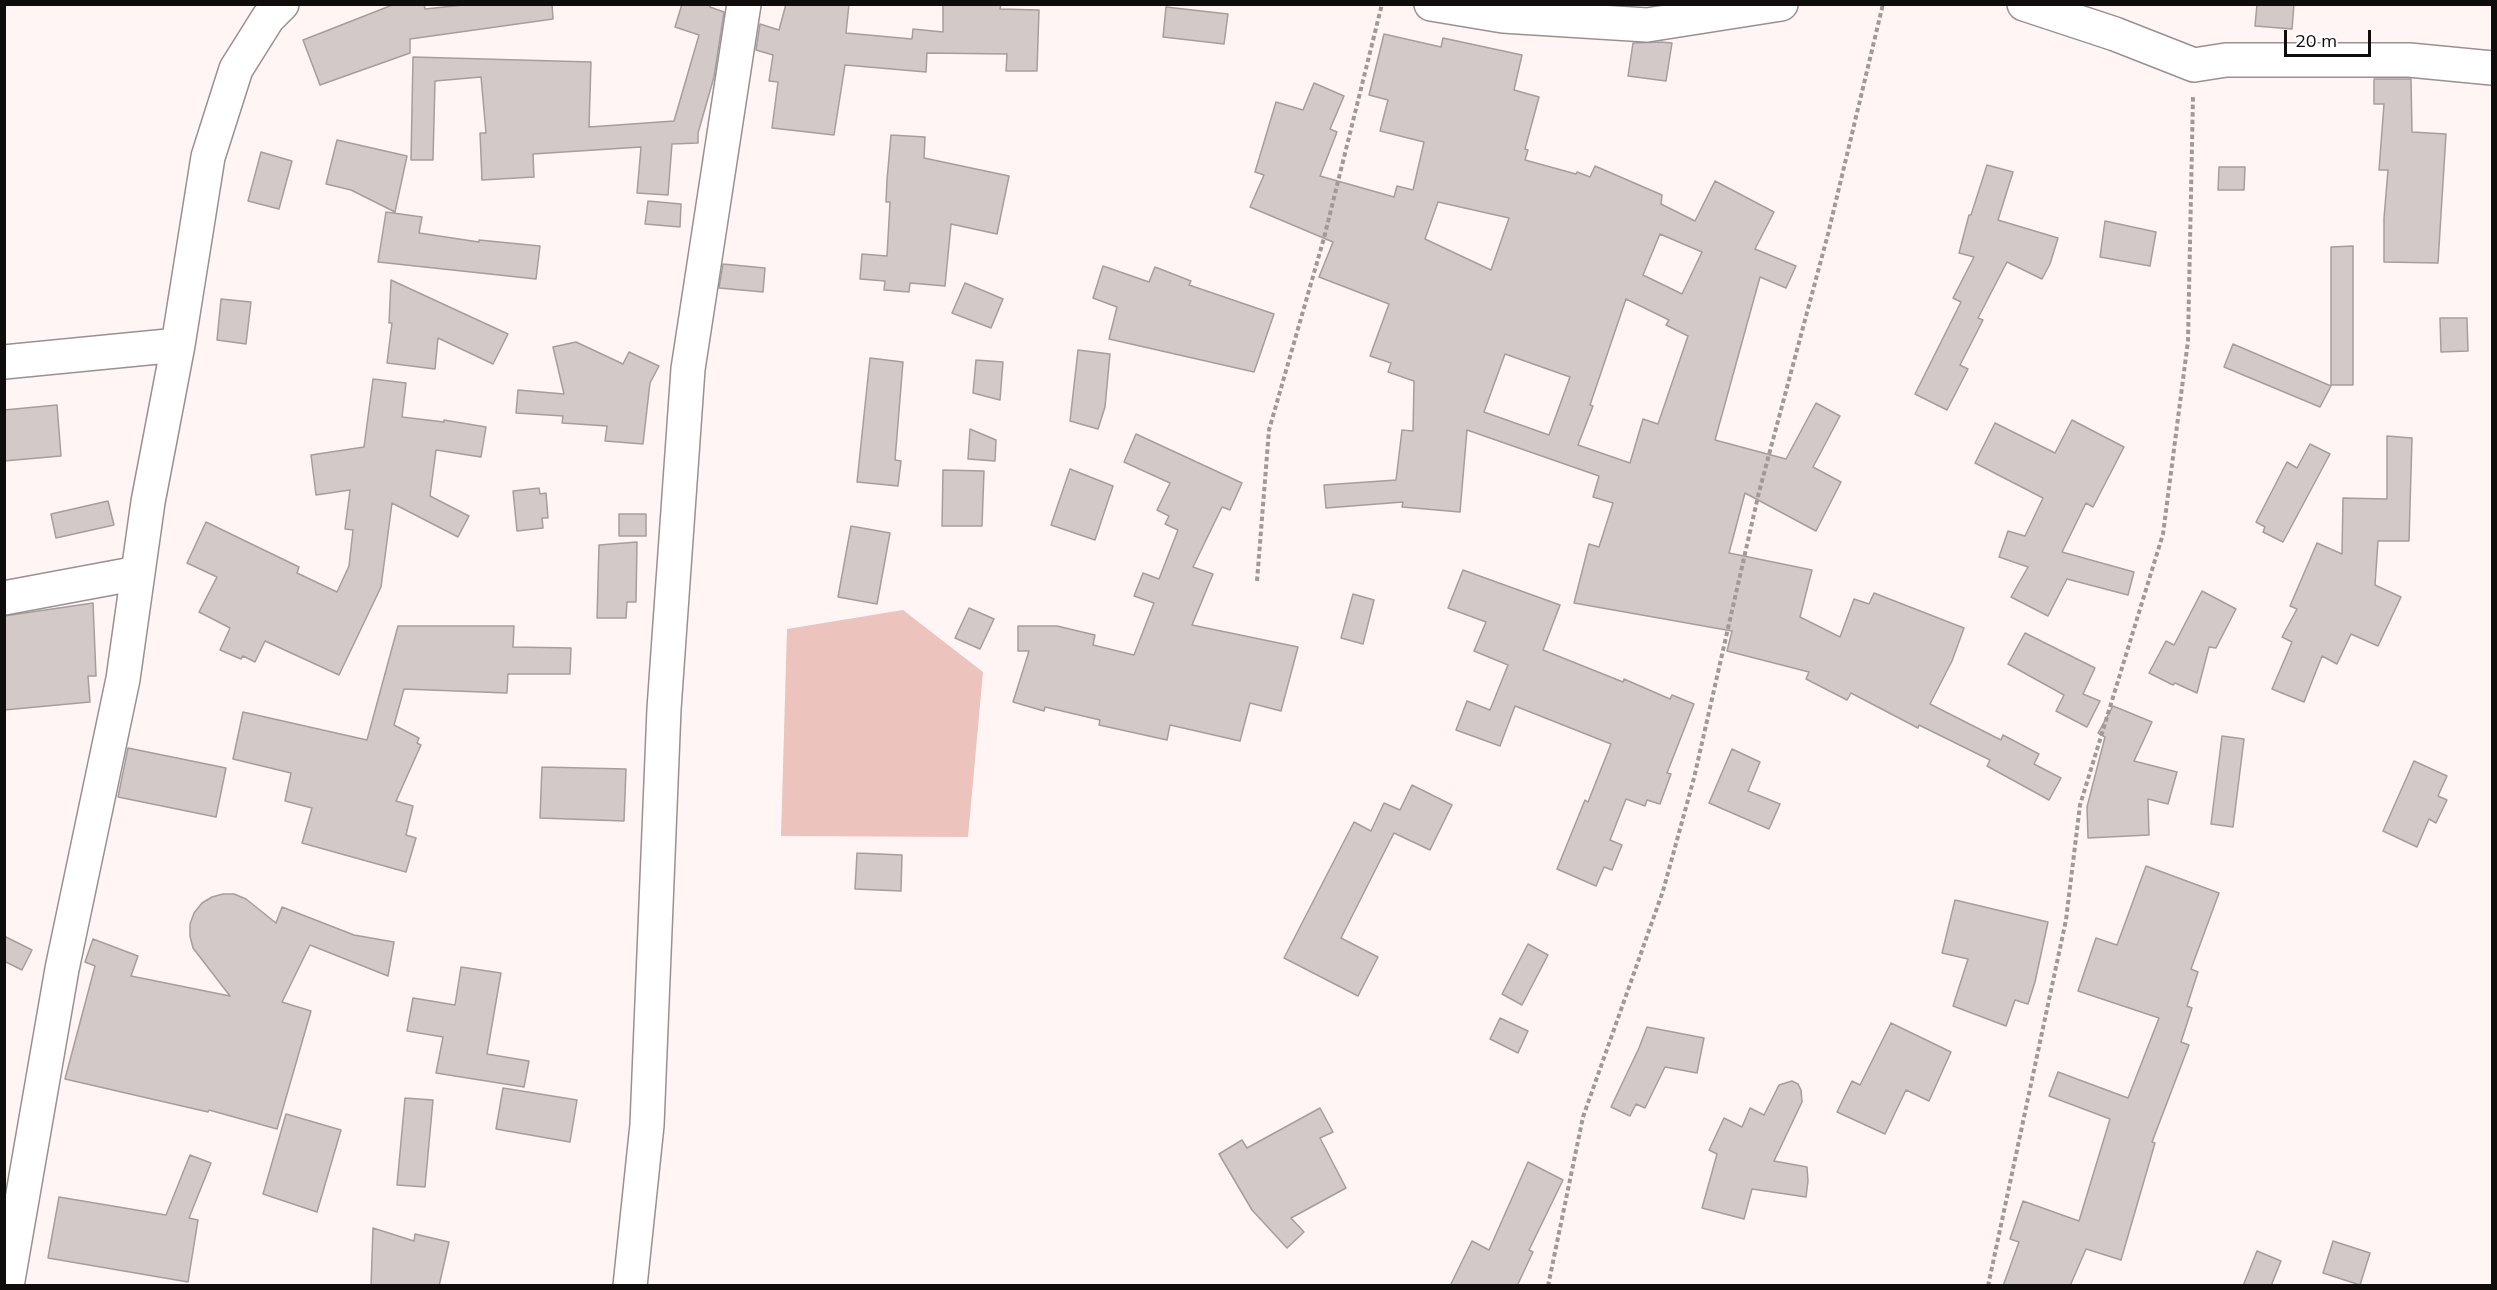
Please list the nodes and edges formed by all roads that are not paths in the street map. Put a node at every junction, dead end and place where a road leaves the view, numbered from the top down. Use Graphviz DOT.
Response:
graph roads {
  1 [pos="282,4"];
  2 [pos="744,4"];
  3 [pos="1431,4"];
  4 [pos="1781,4"];
  5 [pos="2024,4"];
  6 [pos="2493,68"];
  7 [pos="178,345"];
  8 [pos="4,362"];
  9 [pos="138,573"];
  10 [pos="4,598"];
  11 [pos="7,1286"];
  12 [pos="630,1286"];
  1 -- 7 [label="street"];
  2 -- 12 [label="street"];
  3 -- 4 [label="street"];
  5 -- 6 [label="street"];
  7 -- 8 [label="street"];
  7 -- 9 [label="street"];
  9 -- 10 [label="street"];
  9 -- 11 [label="street"];
}
